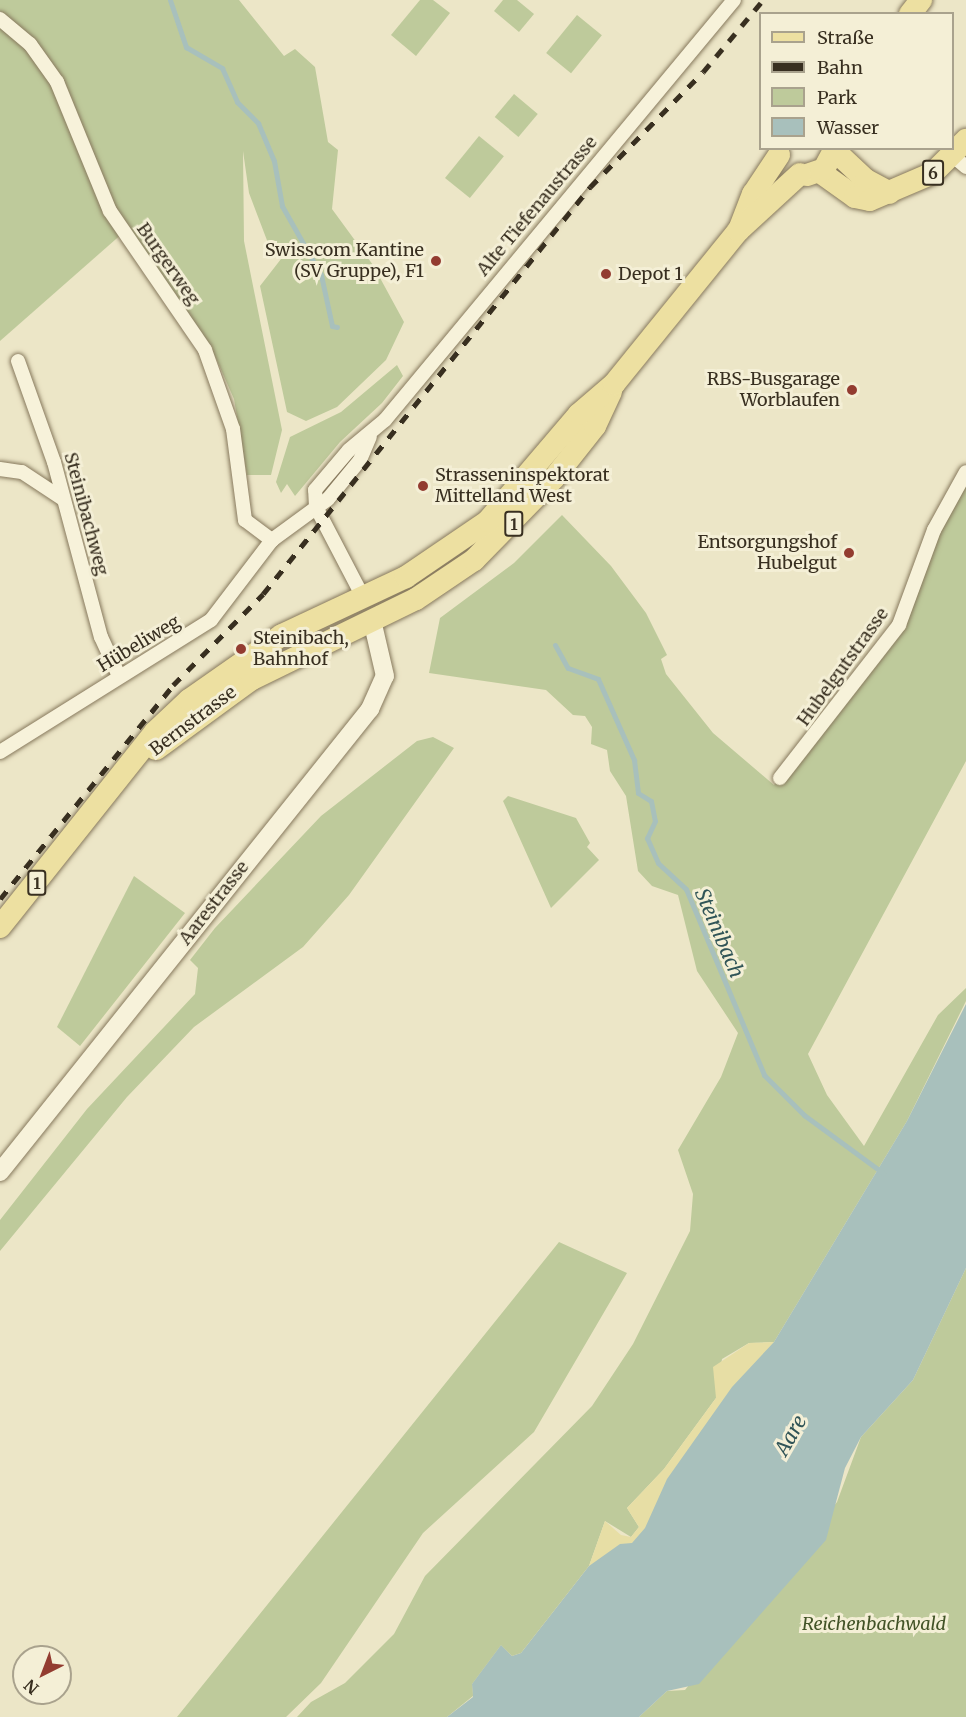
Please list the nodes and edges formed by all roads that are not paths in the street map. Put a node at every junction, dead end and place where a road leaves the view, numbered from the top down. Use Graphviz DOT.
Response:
graph roads {
  1 [pos="734,0"];
  2 [pos="921,0"];
  3 [pos="912,12"];
  4 [pos="0,19"];
  5 [pos="835,150"];
  6 [pos="778,152"];
  7 [pos="962,154"];
  8 [pos="810,173"];
  9 [pos="890,193"];
  10 [pos="738,231"];
  11 [pos="18,361"];
  12 [pos="614,384"];
  13 [pos="0,469"];
  14 [pos="966,472"];
  15 [pos="63,499"];
  16 [pos="316,507"];
  17 [pos="272,540"];
  18 [pos="363,597"];
  19 [pos="372,620"];
  20 [pos="119,676"];
  21 [pos="0,752"];
  22 [pos="126,771"];
  23 [pos="780,778"];
  24 [pos="0,927"];
  25 [pos="0,1173"];
  1 -- 16 [label="street, Alte Tiefenaustrasse"];
  2 -- 3 [label="main road"];
  4 -- 17 [label="street, Burgerweg"];
  5 -- 8 [label="main road, Bernstrasse"];
  5 -- 9 [label="main road"];
  6 -- 8 [label="main road"];
  6 -- 10 [label="main road, Bernstrasse / 1"];
  7 -- 9 [label="main road, 6"];
  8 -- 9 [label="main road, 6"];
  8 -- 10 [label="main road, Bernstrasse / 1"];
  10 -- 12 [label="main road, Bernstrasse / 1"];
  11 -- 15 [label="street, Steinibachweg"];
  12 -- 18 [label="main road, Bernstrasse / 1"];
  12 -- 19 [label="main road, Bernstrasse / 1"];
  13 -- 15 [label="street"];
  14 -- 23 [label="street, Hubelgutstrasse"];
  15 -- 20 [label="street, Steinibachweg"];
  16 -- 17 [label="street"];
  16 -- 18 [label="street"];
  17 -- 20 [label="street, Hübeliweg"];
  18 -- 19 [label="main road"];
  18 -- 22 [label="main road, Bernstrasse / 1"];
  19 -- 22 [label="main road, Bernstrasse / 1"];
  19 -- 25 [label="street, Aarestrasse"];
  20 -- 21 [label="street, Hübeliweg"];
  22 -- 24 [label="main road, Bernstrasse / 1"];
}
